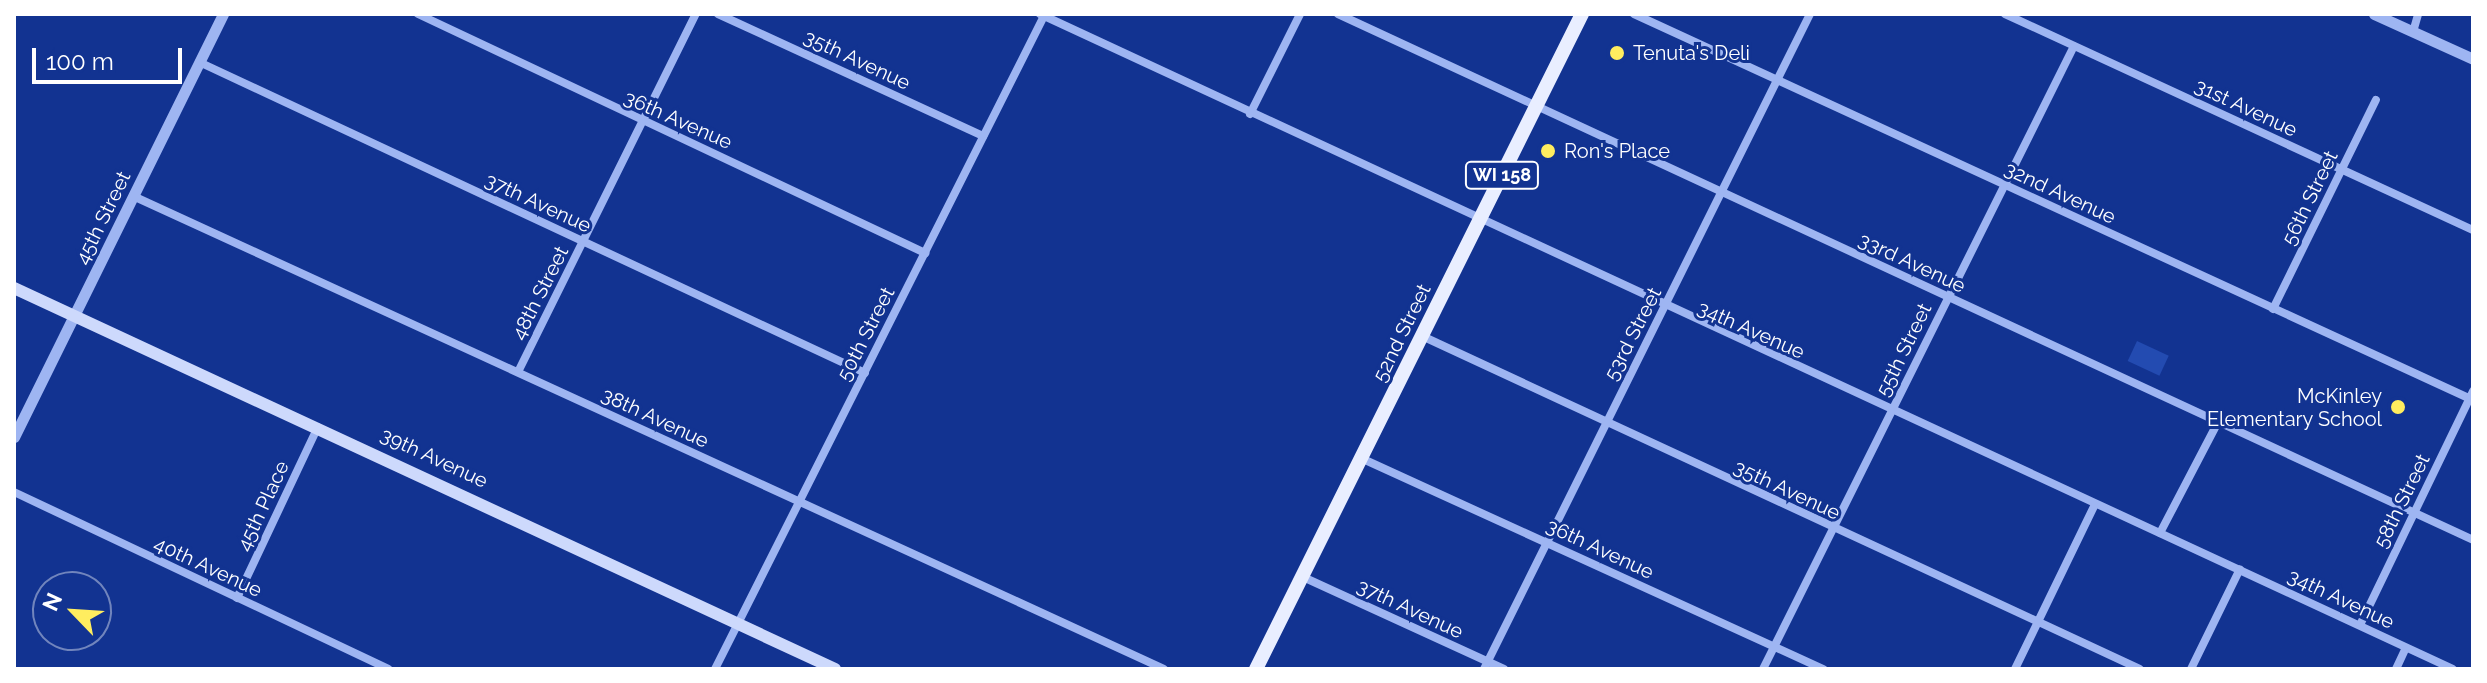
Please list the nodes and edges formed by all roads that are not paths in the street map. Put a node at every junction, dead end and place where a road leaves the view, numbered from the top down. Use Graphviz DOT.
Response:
graph roads {
  1 [pos="223,14"];
  2 [pos="418,14"];
  3 [pos="696,14"];
  4 [pos="718,14"];
  5 [pos="1300,14"];
  6 [pos="1338,14"];
  7 [pos="1582,14"];
  8 [pos="1634,14"];
  9 [pos="1810,14"];
  10 [pos="2005,14"];
  11 [pos="2374,14"];
  12 [pos="2418,14"];
  13 [pos="1043,15"];
  14 [pos="2413,32"];
  15 [pos="2074,46"];
  16 [pos="2473,59"];
  17 [pos="199,62"];
  18 [pos="1777,79"];
  19 [pos="2376,100"];
  20 [pos="1535,108"];
  21 [pos="1250,114"];
  22 [pos="642,121"];
  23 [pos="983,136"];
  24 [pos="2342,169"];
  25 [pos="2005,185"];
  26 [pos="1721,193"];
  27 [pos="133,196"];
  28 [pos="1480,219"];
  29 [pos="2473,230"];
  30 [pos="584,241"];
  31 [pos="925,253"];
  32 [pos="14,288"];
  33 [pos="1948,298"];
  34 [pos="1665,308"];
  35 [pos="2273,309"];
  36 [pos="75,316"];
  37 [pos="1422,336"];
  38 [pos="518,372"];
  39 [pos="865,373"];
  40 [pos="2472,396"];
  41 [pos="1892,410"];
  42 [pos="2219,420"];
  43 [pos="1605,423"];
  44 [pos="318,427"];
  45 [pos="14,437"];
  46 [pos="1363,459"];
  47 [pos="14,492"];
  48 [pos="799,502"];
  49 [pos="2094,506"];
  50 [pos="2414,513"];
  51 [pos="1832,529"];
  52 [pos="2160,533"];
  53 [pos="2473,540"];
  54 [pos="1546,542"];
  55 [pos="2240,569"];
  56 [pos="1303,577"];
  57 [pos="237,598"];
  58 [pos="2038,622"];
  59 [pos="738,625"];
  60 [pos="2360,625"];
  61 [pos="1774,646"];
  62 [pos="2406,648"];
  63 [pos="1486,665"];
  64 [pos="388,669"];
  65 [pos="715,669"];
  66 [pos="835,669"];
  67 [pos="1164,669"];
  68 [pos="1256,669"];
  69 [pos="1504,669"];
  70 [pos="1763,669"];
  71 [pos="1823,669"];
  72 [pos="2015,669"];
  73 [pos="2140,669"];
  74 [pos="2191,669"];
  75 [pos="2396,669"];
  76 [pos="2453,669"];
  1 -- 17 [label="street, 45th Street"];
  2 -- 22 [label="street, 36th Avenue"];
  3 -- 22 [label="street, 48th Street"];
  4 -- 23 [label="street, 35th Avenue"];
  5 -- 21 [label="street"];
  6 -- 20 [label="street, 33rd Avenue"];
  7 -- 20 [label="main road, 52nd Street / WI 158"];
  8 -- 18 [label="street, 32nd Avenue"];
  9 -- 18 [label="street, 53rd Street"];
  10 -- 15 [label="street, 31st Avenue"];
  11 -- 14 [label="street"];
  12 -- 14 [label="street"];
  13 -- 21 [label="street, 34th Avenue"];
  13 -- 23 [label="street, 50th Street"];
  14 -- 16 [label="street"];
  15 -- 24 [label="street, 31st Avenue"];
  15 -- 25 [label="street, 55th Street"];
  17 -- 27 [label="street, 45th Street"];
  17 -- 30 [label="street, 37th Avenue"];
  18 -- 25 [label="street, 32nd Avenue"];
  18 -- 26 [label="street, 53rd Street"];
  19 -- 24 [label="street, 56th Street"];
  20 -- 26 [label="street, 33rd Avenue"];
  20 -- 28 [label="main road, 52nd Street / WI 158"];
  21 -- 28 [label="street, 34th Avenue"];
  22 -- 30 [label="street, 48th Street"];
  22 -- 31 [label="street, 36th Avenue"];
  23 -- 31 [label="street, 50th Street"];
  24 -- 29 [label="street, 31st Avenue"];
  24 -- 35 [label="street, 56th Street"];
  25 -- 33 [label="street, 55th Street"];
  25 -- 35 [label="street, 32nd Avenue"];
  26 -- 33 [label="street, 33rd Avenue"];
  26 -- 34 [label="street, 53rd Street"];
  27 -- 36 [label="street, 45th Street"];
  27 -- 38 [label="street, 38th Avenue"];
  28 -- 34 [label="street, 34th Avenue"];
  28 -- 37 [label="main road, 52nd Street / WI 158"];
  30 -- 38 [label="street, 48th Street"];
  30 -- 39 [label="street, 37th Avenue"];
  31 -- 39 [label="street, 50th Street"];
  32 -- 36 [label="main road, 39th Avenue"];
  33 -- 41 [label="street, 55th Street"];
  33 -- 42 [label="street, 33rd Avenue"];
  34 -- 41 [label="street, 34th Avenue"];
  34 -- 43 [label="street, 53rd Street"];
  35 -- 40 [label="street, 32nd Avenue"];
  36 -- 44 [label="main road, 39th Avenue"];
  36 -- 45 [label="street, 45th Street"];
  37 -- 43 [label="street, 35th Avenue"];
  37 -- 46 [label="main road, 52nd Street / WI 158"];
  38 -- 48 [label="street, 38th Avenue"];
  39 -- 48 [label="street, 50th Street"];
  40 -- 50 [label="street, 58th Street"];
  41 -- 49 [label="street, 34th Avenue"];
  41 -- 51 [label="street, 55th Street"];
  42 -- 50 [label="street, 33rd Avenue"];
  42 -- 52 [label="street"];
  43 -- 51 [label="street, 35th Avenue"];
  43 -- 54 [label="street, 53rd Street"];
  44 -- 57 [label="street, 45th Place"];
  44 -- 59 [label="main road, 39th Avenue"];
  46 -- 54 [label="street, 36th Avenue"];
  46 -- 56 [label="main road, 52nd Street / WI 158"];
  47 -- 57 [label="street, 40th Avenue"];
  48 -- 59 [label="street, 50th Street"];
  48 -- 67 [label="street, 38th Avenue"];
  49 -- 52 [label="street, 34th Avenue"];
  49 -- 58 [label="street"];
  50 -- 53 [label="street, 33rd Avenue"];
  50 -- 60 [label="street, 58th Street"];
  51 -- 58 [label="street, 35th Avenue"];
  51 -- 61 [label="street, 55th Street"];
  52 -- 55 [label="street, 34th Avenue"];
  54 -- 61 [label="street, 36th Avenue"];
  54 -- 63 [label="street, 53rd Street"];
  55 -- 60 [label="street, 34th Avenue"];
  55 -- 74 [label="street"];
  56 -- 63 [label="street, 37th Avenue"];
  56 -- 68 [label="main road, 52nd Street / WI 158"];
  57 -- 64 [label="street, 40th Avenue"];
  58 -- 72 [label="street"];
  58 -- 73 [label="street, 35th Avenue"];
  59 -- 65 [label="street, 50th Street"];
  59 -- 66 [label="main road, 39th Avenue"];
  60 -- 62 [label="street, 34th Avenue"];
  61 -- 70 [label="street, 55th Street"];
  61 -- 71 [label="street, 36th Avenue"];
  62 -- 75 [label="street"];
  62 -- 76 [label="street, 34th Avenue"];
  63 -- 69 [label="street, 37th Avenue"];
}
